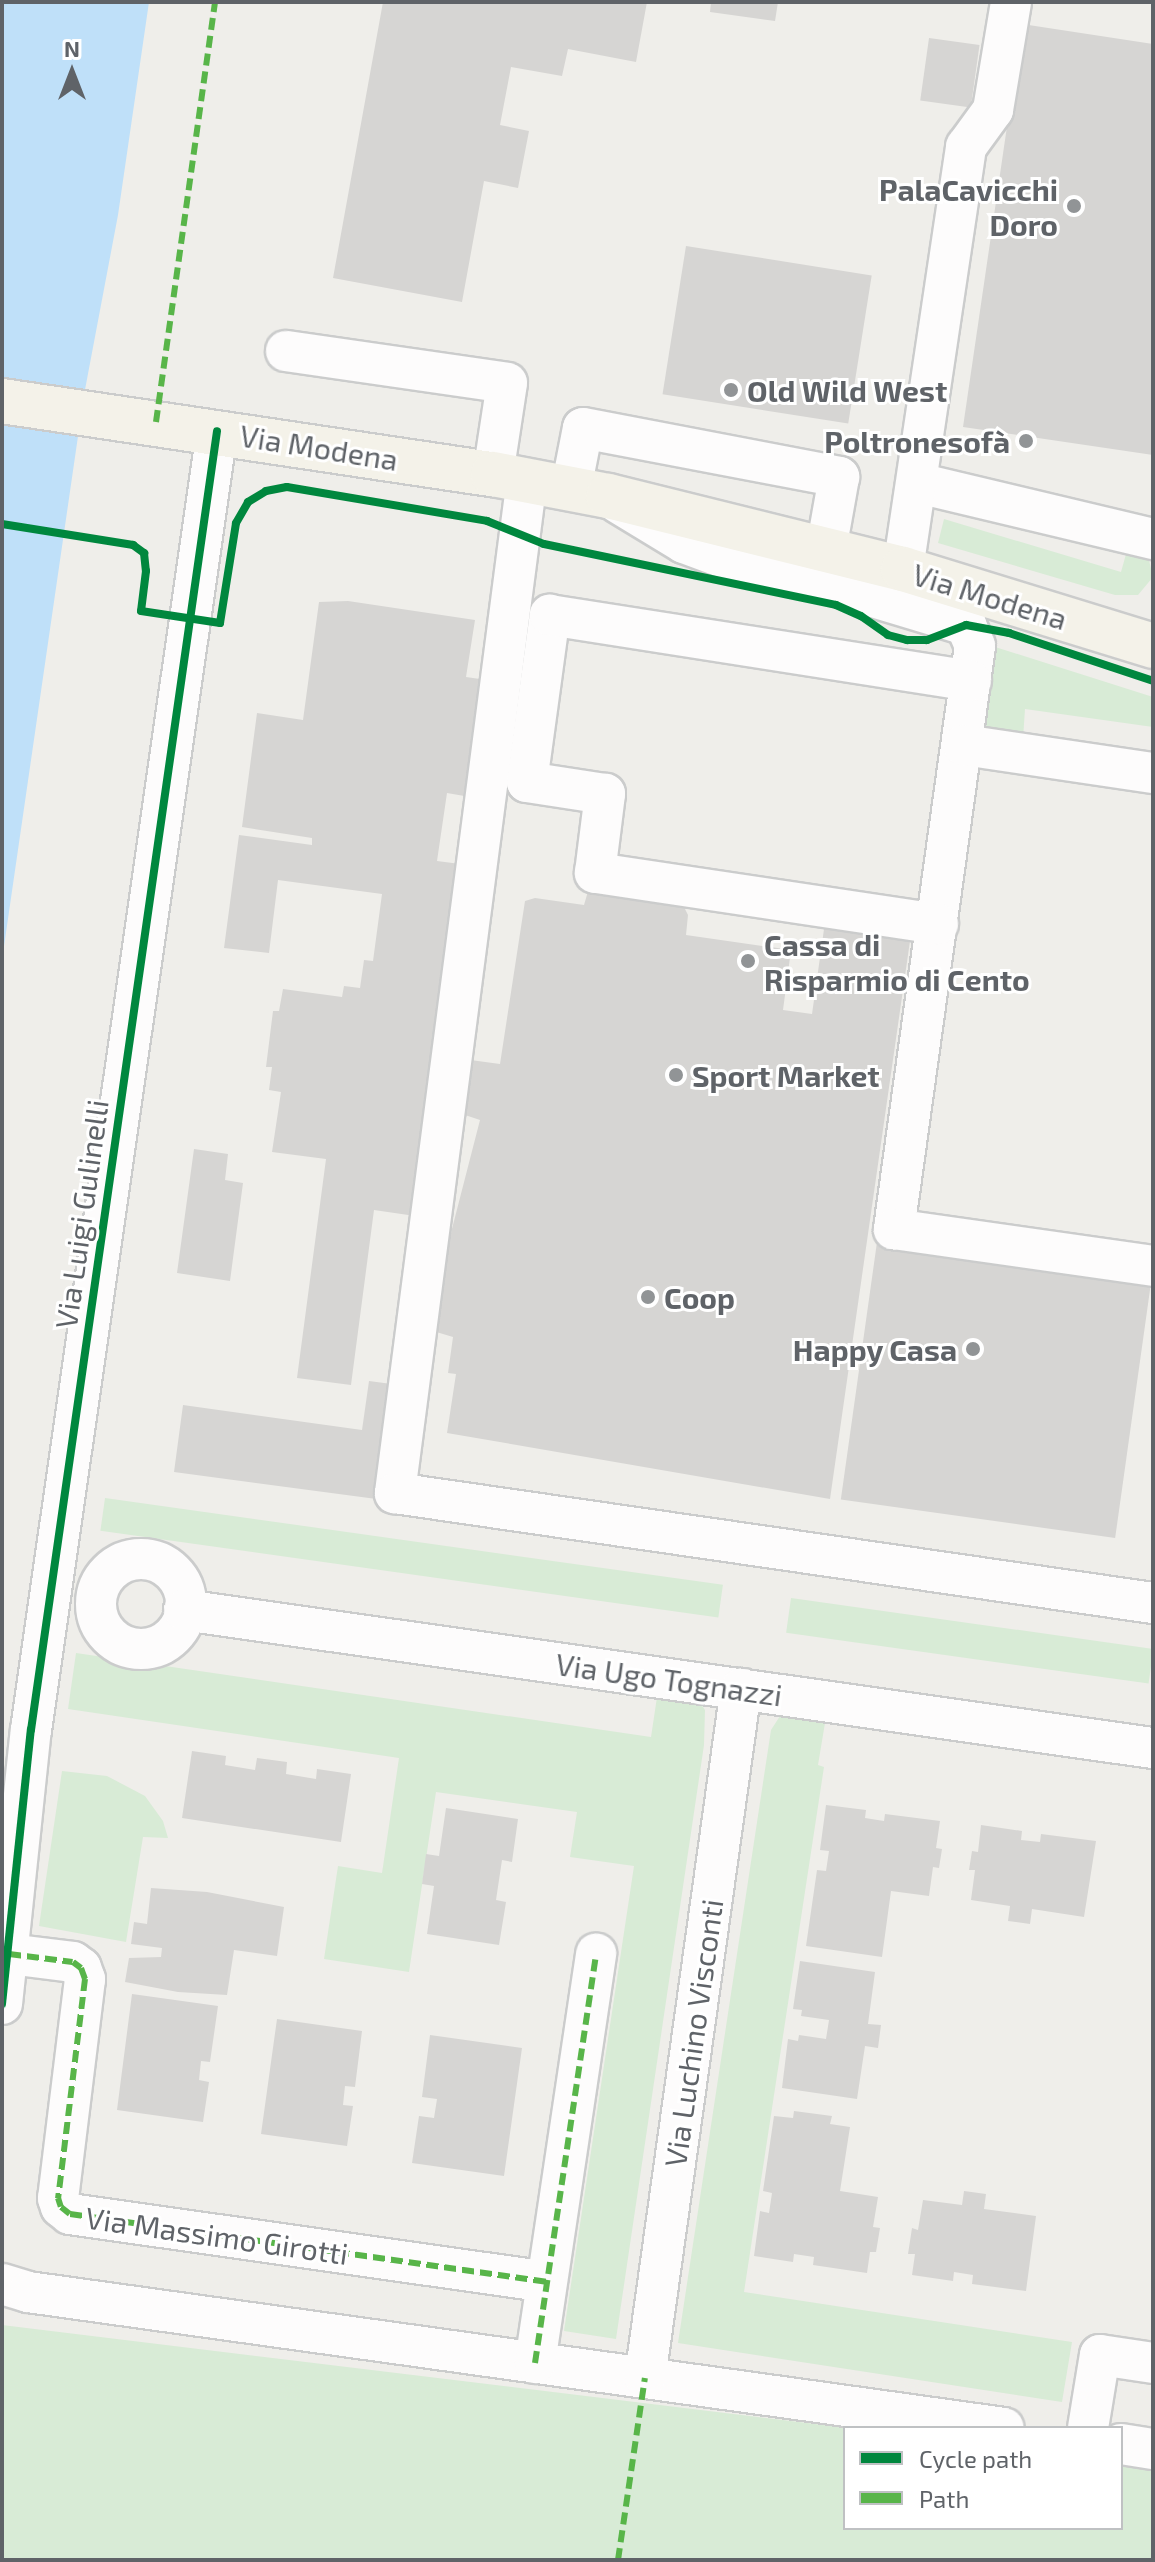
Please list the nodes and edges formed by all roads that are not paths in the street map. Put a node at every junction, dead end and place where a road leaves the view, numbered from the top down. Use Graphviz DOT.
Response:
graph roads {
  1 [pos="1011,2"];
  2 [pos="286,351"];
  3 [pos="2,401"];
  4 [pos="217,431"];
  5 [pos="510,476"];
  6 [pos="918,483"];
  7 [pos="590,492"];
  8 [pos="1153,539"];
  9 [pos="826,550"];
  10 [pos="903,569"];
  11 [pos="1153,646"];
  12 [pos="971,681"];
  13 [pos="964,734"];
  14 [pos="1153,773"];
  15 [pos="938,924"];
  16 [pos="1153,1266"];
  17 [pos="1153,1603"];
  18 [pos="184,1610"];
  19 [pos="741,1689"];
  20 [pos="1153,1748"];
  21 [pos="9,1954"];
  22 [pos="596,1954"];
  23 [pos="2,2004"];
  24 [pos="546,2282"];
  25 [pos="2,2284"];
  26 [pos="535,2363"];
  27 [pos="1153,2363"];
  28 [pos="645,2378"];
  29 [pos="990,2426"];
  30 [pos="1088,2426"];
  31 [pos="1123,2444"];
  32 [pos="1153,2449"];
  1 -- 6 [label="street"];
  2 -- 5 [label="street"];
  3 -- 4 [label="main road, Via Modena"];
  4 -- 5 [label="main road, Via Modena"];
  4 -- 21 [label="street, Via Luigi Gulinelli"];
  5 -- 7 [label="main road, Via Modena"];
  5 -- 17 [label="street"];
  6 -- 8 [label="street"];
  6 -- 10 [label="street"];
  7 -- 9 [label="main road, Via Modena"];
  7 -- 9 [label="street"];
  7 -- 12 [label="street"];
  9 -- 10 [label="main road, Via Modena"];
  10 -- 11 [label="main road, Via Modena"];
  12 -- 13 [label="street"];
  12 -- 15 [label="street"];
  13 -- 14 [label="street"];
  13 -- 15 [label="street"];
  15 -- 16 [label="street"];
  18 -- 19 [label="street, Via Ugo Tognazzi"];
  19 -- 20 [label="street, Via Ugo Tognazzi"];
  19 -- 28 [label="street, Via Luchino Visconti"];
  21 -- 23 [label="street, Via Luigi Gulinelli"];
  21 -- 24 [label="street, Via Massimo Girotti"];
  22 -- 24 [label="street"];
  24 -- 26 [label="street"];
  25 -- 26 [label="street"];
  26 -- 28 [label="street"];
  27 -- 30 [label="street"];
  28 -- 29 [label="street"];
  31 -- 32 [label="street"];
}
